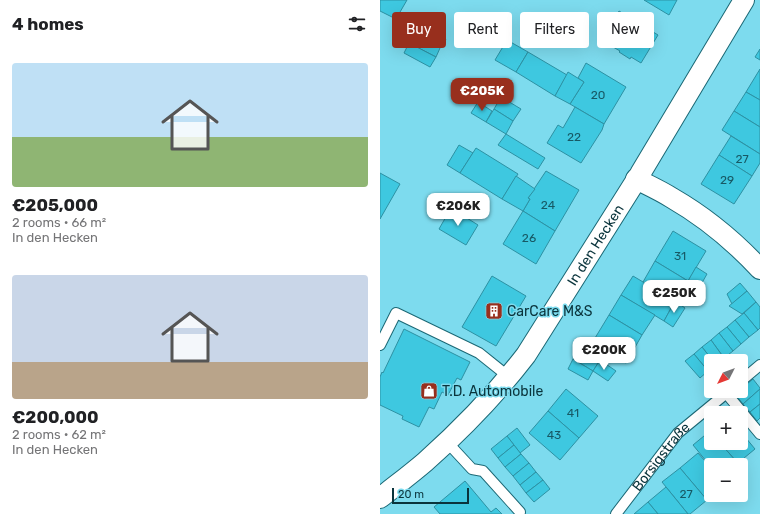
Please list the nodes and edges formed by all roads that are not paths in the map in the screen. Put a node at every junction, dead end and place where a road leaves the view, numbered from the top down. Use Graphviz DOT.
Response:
graph roads {
  1 [pos="744,0"];
  2 [pos="636,179"];
  3 [pos="760,269"];
  4 [pos="380,345"];
  5 [pos="760,365"];
  6 [pos="748,375"];
  7 [pos="509,378"];
  8 [pos="720,398"];
  9 [pos="732,398"];
  10 [pos="760,434"];
  11 [pos="447,442"];
  12 [pos="380,498"];
  13 [pos="520,512"];
  14 [pos="616,514"];
  1 -- 2 [label="street, In den Hecken"];
  2 -- 3 [label="street"];
  2 -- 7 [label="street, In den Hecken"];
  4 -- 7 [label="lane"];
  5 -- 6 [label="lane"];
  7 -- 11 [label="street, In den Hecken"];
  8 -- 14 [label="lane, Borsigstraße"];
  9 -- 10 [label="lane, Borsigstraße"];
  11 -- 12 [label="street, In den Hecken"];
  11 -- 13 [label="lane"];
}
